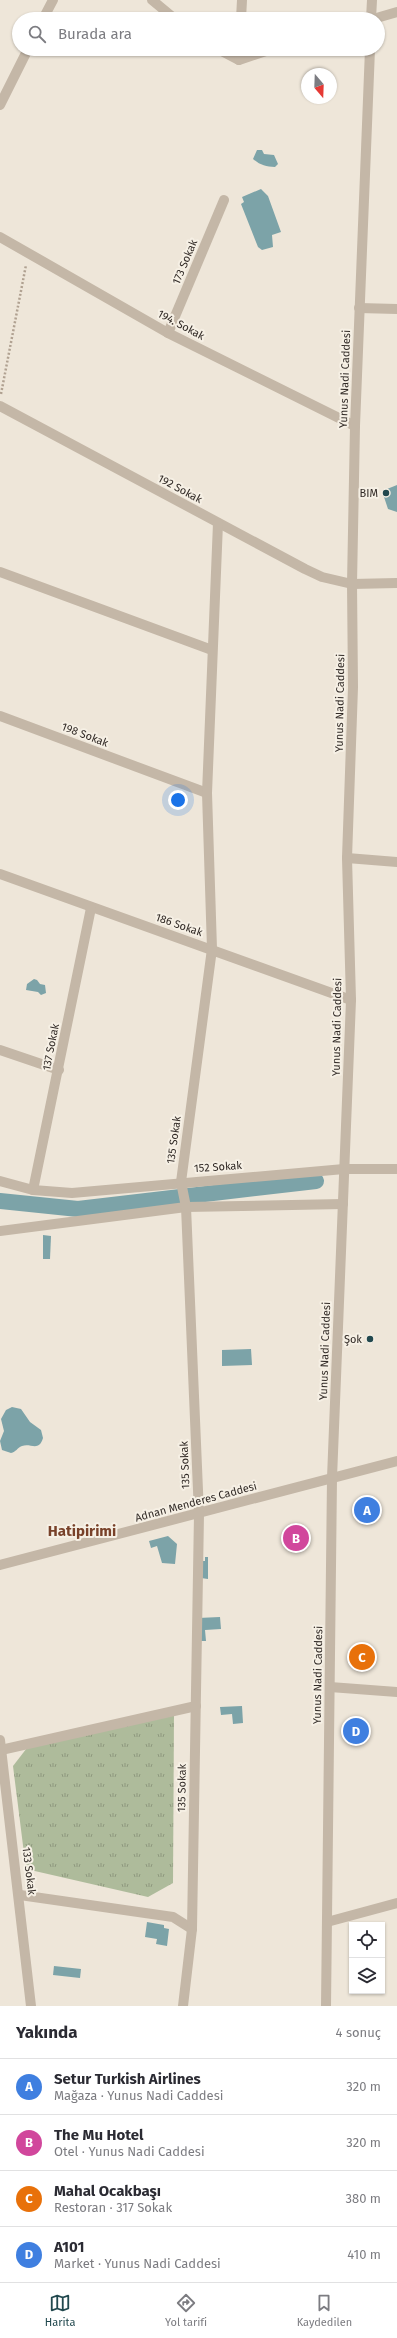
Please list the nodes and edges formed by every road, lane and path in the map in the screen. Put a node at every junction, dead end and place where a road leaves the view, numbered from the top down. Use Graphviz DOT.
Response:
graph roads {
  1 [pos="53,0"];
  2 [pos="152,0"];
  3 [pos="242,0"];
  4 [pos="372,0"];
  5 [pos="47,12"];
  6 [pos="167,12"];
  7 [pos="241,12"];
  8 [pos="372,12"];
  9 [pos="397,12"];
  10 [pos="385,15"];
  11 [pos="24,56"];
  12 [pos="231,56"];
  13 [pos="239,56"];
  14 [pos="251,56"];
  15 [pos="370,56"];
  16 [pos="239,60"];
  17 [pos="0,105"];
  18 [pos="224,200"];
  19 [pos="0,237"];
  20 [pos="28,253"];
  21 [pos="359,308"];
  22 [pos="397,309"];
  23 [pos="168,333"];
  24 [pos="0,397"];
  25 [pos="0,406"];
  26 [pos="355,426"];
  27 [pos="218,523"];
  28 [pos="0,572"];
  29 [pos="397,583"];
  30 [pos="352,584"];
  31 [pos="212,650"];
  32 [pos="0,716"];
  33 [pos="207,793"];
  34 [pos="347,858"];
  35 [pos="397,862"];
  36 [pos="0,874"];
  37 [pos="91,908"];
  38 [pos="212,950"];
  39 [pos="350,1000"];
  40 [pos="0,1050"];
  41 [pos="59,1070"];
  42 [pos="344,1169"];
  43 [pos="397,1169"];
  44 [pos="0,1181"];
  45 [pos="181,1186"];
  46 [pos="33,1190"];
  47 [pos="343,1204"];
  48 [pos="185,1205"];
  49 [pos="0,1231"];
  50 [pos="397,1461"];
  51 [pos="332,1478"];
  52 [pos="199,1514"];
  53 [pos="0,1565"];
  54 [pos="330,1687"];
  55 [pos="397,1692"];
  56 [pos="196,1706"];
  57 [pos="0,1745"];
  58 [pos="20,1895"];
  59 [pos="397,1903"];
  60 [pos="327,1922"];
  61 [pos="192,1929"];
  62 [pos="31,2006"];
  63 [pos="183,2006"];
  64 [pos="326,2006"];
  1 -- 5 [label="street"];
  2 -- 6 [label="street"];
  3 -- 7 [label="street"];
  4 -- 8 [label="street"];
  9 -- 10 [label="street"];
  11 -- 17 [label="street"];
  12 -- 16 [label="street"];
  13 -- 16 [label="street"];
  14 -- 16 [label="street"];
  15 -- 21 [label="street, Yunus Nadi Caddesi"];
  18 -- 23 [label="street, 173 Sokak"];
  19 -- 20 [label="street, 194. Sokak"];
  20 -- 23 [label="street, 194. Sokak"];
  20 -- 24 [label="path"];
  21 -- 22 [label="street"];
  21 -- 26 [label="street, Yunus Nadi Caddesi"];
  23 -- 26 [label="street, 194. Sokak"];
  25 -- 27 [label="street, 192 Sokak"];
  26 -- 30 [label="street, Yunus Nadi Caddesi"];
  27 -- 30 [label="street, 192 Sokak"];
  27 -- 31 [label="street, 135 Sokak"];
  28 -- 31 [label="street"];
  29 -- 30 [label="street, 192 Sokak"];
  30 -- 34 [label="street, Yunus Nadi Caddesi"];
  31 -- 33 [label="street, 135 Sokak"];
  32 -- 33 [label="street, 198 Sokak"];
  33 -- 38 [label="street, 135 Sokak"];
  34 -- 35 [label="street"];
  34 -- 39 [label="street, Yunus Nadi Caddesi"];
  36 -- 37 [label="street, 186 Sokak"];
  37 -- 38 [label="street, 186 Sokak"];
  37 -- 41 [label="street, 137 Sokak"];
  38 -- 39 [label="street, 186 Sokak"];
  38 -- 45 [label="street, 135 Sokak"];
  39 -- 42 [label="street, Yunus Nadi Caddesi"];
  40 -- 41 [label="street"];
  41 -- 46 [label="street, 137 Sokak"];
  42 -- 43 [label="street, 152 Sokak"];
  42 -- 45 [label="street, 152 Sokak"];
  42 -- 47 [label="street, Yunus Nadi Caddesi"];
  44 -- 46 [label="street, 152 Sokak"];
  45 -- 46 [label="street, 152 Sokak"];
  45 -- 48 [label="street, 135 Sokak"];
  47 -- 48 [label="street"];
  47 -- 51 [label="street, Yunus Nadi Caddesi"];
  48 -- 49 [label="street"];
  48 -- 52 [label="street, 135 Sokak"];
  50 -- 51 [label="street, Adnan Menderes Caddesi"];
  51 -- 52 [label="street, Adnan Menderes Caddesi"];
  51 -- 54 [label="street, Yunus Nadi Caddesi"];
  52 -- 53 [label="street, Adnan Menderes Caddesi"];
  52 -- 56 [label="street, 135 Sokak"];
  54 -- 55 [label="street"];
  54 -- 60 [label="street, Yunus Nadi Caddesi"];
  56 -- 57 [label="street"];
  56 -- 61 [label="street, 135 Sokak"];
  57 -- 58 [label="street, 133 Sokak"];
  58 -- 61 [label="street"];
  58 -- 62 [label="street, 133 Sokak"];
  59 -- 60 [label="street"];
  60 -- 64 [label="street, Yunus Nadi Caddesi"];
  61 -- 63 [label="street, 135 Sokak"];
}
